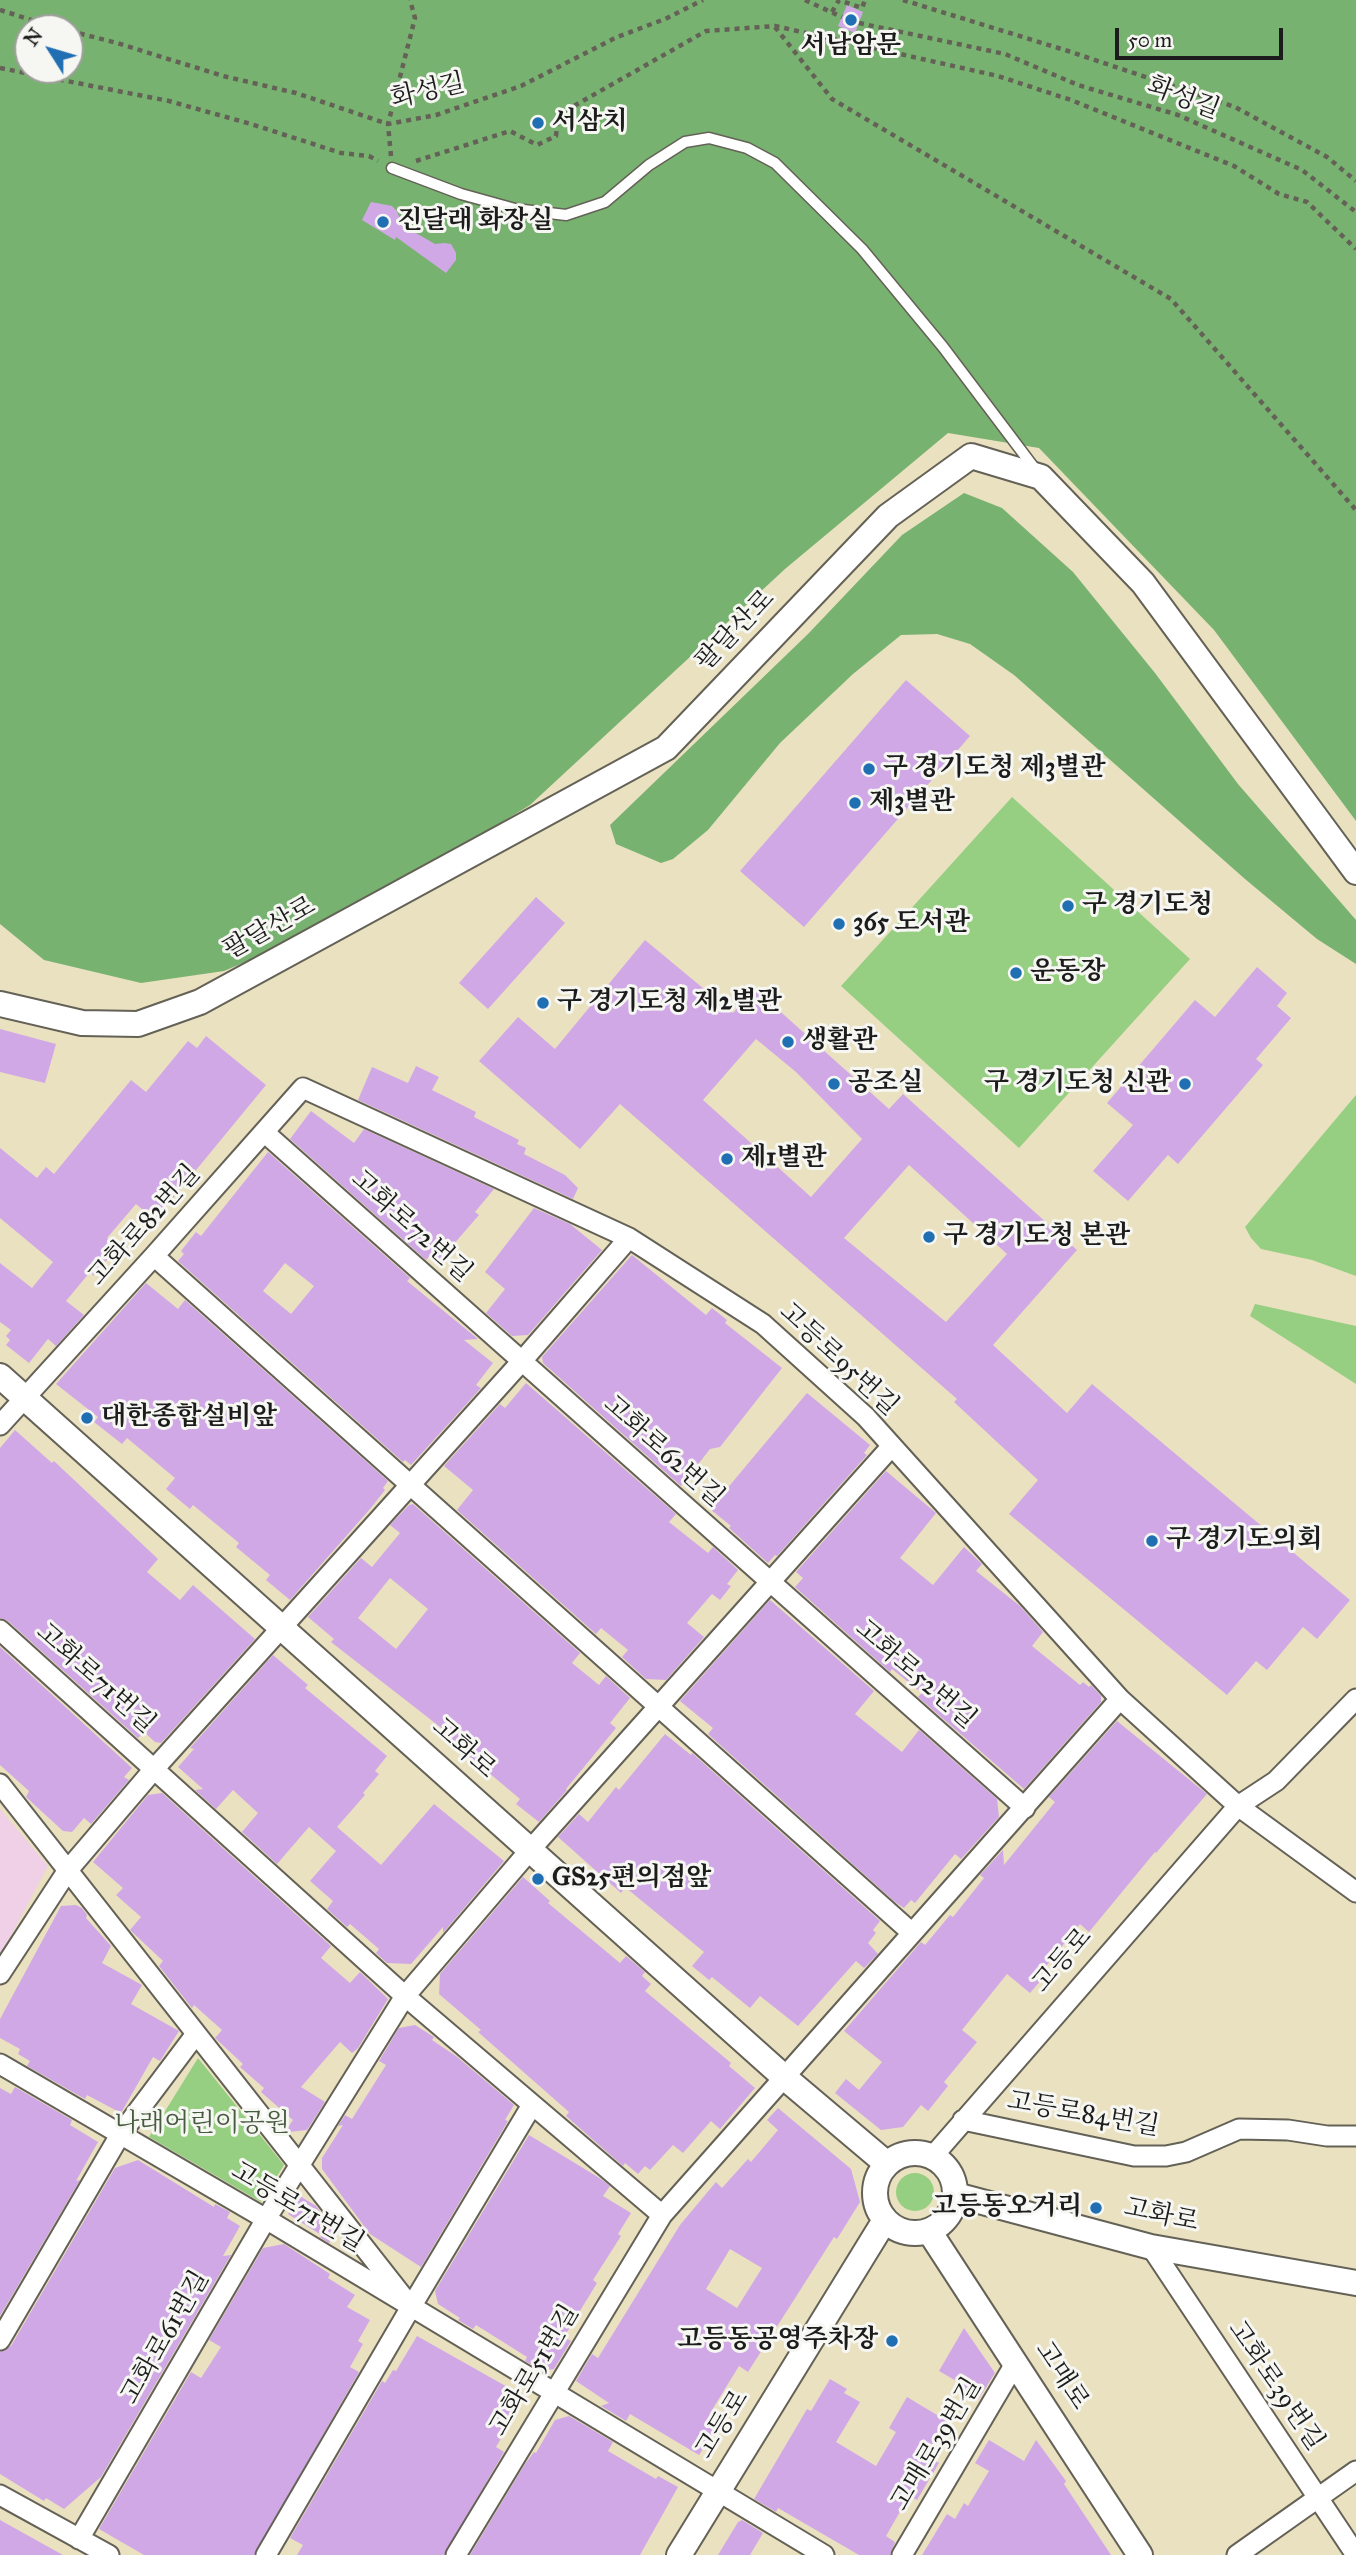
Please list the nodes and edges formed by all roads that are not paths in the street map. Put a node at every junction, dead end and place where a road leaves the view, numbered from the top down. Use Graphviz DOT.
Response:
graph roads {
  1 [pos="392,168"];
  2 [pos="1041,477"];
  3 [pos="1356,872"];
  4 [pos="0,1004"];
  5 [pos="303,1088"];
  6 [pos="264,1132"];
  7 [pos="628,1238"];
  8 [pos="155,1256"];
  9 [pos="522,1361"];
  10 [pos="0,1377"];
  11 [pos="24,1397"];
  12 [pos="0,1424"];
  13 [pos="891,1447"];
  14 [pos="410,1486"];
  15 [pos="769,1582"];
  16 [pos="282,1626"];
  17 [pos="0,1630"];
  18 [pos="1121,1699"];
  19 [pos="1356,1699"];
  20 [pos="658,1706"];
  21 [pos="155,1768"];
  22 [pos="0,1784"];
  23 [pos="1238,1806"];
  24 [pos="1025,1808"];
  25 [pos="530,1850"];
  26 [pos="68,1870"];
  27 [pos="1356,1892"];
  28 [pos="912,1933"];
  29 [pos="0,1974"];
  30 [pos="405,1996"];
  31 [pos="196,2034"];
  32 [pos="0,2064"];
  33 [pos="784,2077"];
  34 [pos="532,2105"];
  35 [pos="963,2120"];
  36 [pos="120,2135"];
  37 [pos="1356,2136"];
  38 [pos="933,2157"];
  39 [pos="887,2164"];
  40 [pos="300,2165"];
  41 [pos="956,2195"];
  42 [pos="662,2215"];
  43 [pos="266,2219"];
  44 [pos="885,2220"];
  45 [pos="929,2231"];
  46 [pos="1150,2247"];
  47 [pos="1356,2283"];
  48 [pos="411,2306"];
  49 [pos="0,2340"];
  50 [pos="1016,2362"];
  51 [pos="553,2392"];
  52 [pos="1356,2471"];
  53 [pos="718,2491"];
  54 [pos="0,2495"];
  55 [pos="1318,2498"];
  56 [pos="79,2539"];
  57 [pos="109,2555"];
  58 [pos="266,2555"];
  59 [pos="456,2555"];
  60 [pos="679,2555"];
  61 [pos="824,2555"];
  62 [pos="902,2555"];
  63 [pos="1140,2555"];
  64 [pos="1237,2555"];
  65 [pos="1356,2555"];
  1 -- 2 [label="lane"];
  2 -- 3 [label="street, 팔달산로"];
  2 -- 4 [label="street, 팔달산로"];
  5 -- 6 [label="street, 고화로82번길"];
  5 -- 7 [label="street, 고등로95번길"];
  6 -- 8 [label="street, 고화로82번길"];
  6 -- 9 [label="street, 고화로72번길"];
  7 -- 9 [label="street"];
  7 -- 13 [label="street, 고등로95번길"];
  8 -- 11 [label="street, 고화로82번길"];
  8 -- 14 [label="street"];
  9 -- 14 [label="street"];
  9 -- 15 [label="street, 고화로62번길"];
  10 -- 11 [label="street, 고화로"];
  11 -- 12 [label="street, 고화로82번길"];
  11 -- 16 [label="street, 고화로"];
  13 -- 15 [label="street"];
  13 -- 18 [label="street, 고등로95번길"];
  14 -- 16 [label="street"];
  14 -- 20 [label="street"];
  15 -- 20 [label="street"];
  15 -- 24 [label="street, 고화로52번길"];
  16 -- 21 [label="street, 고화로71번길"];
  16 -- 25 [label="street, 고화로"];
  17 -- 21 [label="street, 고화로71번길"];
  18 -- 23 [label="street, 고등로95번길"];
  18 -- 24 [label="street"];
  19 -- 23 [label="street, 고등로"];
  20 -- 25 [label="street"];
  20 -- 28 [label="street"];
  21 -- 26 [label="street, 고화로71번길"];
  21 -- 30 [label="street"];
  22 -- 26 [label="street"];
  23 -- 27 [label="street, 고등로95번길"];
  23 -- 35 [label="street, 고등로"];
  24 -- 28 [label="street"];
  25 -- 30 [label="street, 고화로61번길"];
  25 -- 33 [label="street, 고화로"];
  26 -- 29 [label="street, 고화로71번길"];
  26 -- 31 [label="street"];
  28 -- 33 [label="street"];
  30 -- 34 [label="street"];
  30 -- 40 [label="street, 고화로61번길"];
  31 -- 36 [label="street"];
  31 -- 40 [label="street"];
  32 -- 36 [label="street, 고등로71번길"];
  33 -- 39 [label="street, 고화로"];
  33 -- 42 [label="street, 고화로51번길"];
  34 -- 42 [label="street"];
  34 -- 48 [label="street"];
  35 -- 37 [label="street, 고등로84번길"];
  35 -- 38 [label="street, 고등로"];
  36 -- 43 [label="street, 고등로71번길"];
  36 -- 49 [label="street"];
  38 -- 39 [label="street"];
  38 -- 41 [label="street"];
  39 -- 44 [label="street"];
  40 -- 43 [label="street, 고화로61번길"];
  40 -- 48 [label="street"];
  41 -- 45 [label="street"];
  41 -- 46 [label="street, 고화로"];
  42 -- 51 [label="street, 고화로51번길"];
  43 -- 48 [label="street, 고등로71번길"];
  43 -- 56 [label="street, 고화로61번길"];
  44 -- 45 [label="street"];
  44 -- 53 [label="street, 고등로"];
  45 -- 50 [label="street, 고매로"];
  46 -- 47 [label="street, 고화로"];
  46 -- 55 [label="street, 고화로39번길"];
  48 -- 51 [label="street, 고등로71번길"];
  48 -- 58 [label="street"];
  50 -- 62 [label="street, 고매로39번길"];
  50 -- 63 [label="street, 고매로"];
  51 -- 53 [label="street, 고등로71번길"];
  51 -- 59 [label="street, 고화로51번길"];
  52 -- 55 [label="street"];
  53 -- 60 [label="street, 고등로"];
  53 -- 61 [label="street, 고등로71번길"];
  54 -- 56 [label="street"];
  55 -- 64 [label="street"];
  55 -- 65 [label="street, 고화로39번길"];
  56 -- 57 [label="street"];
}
